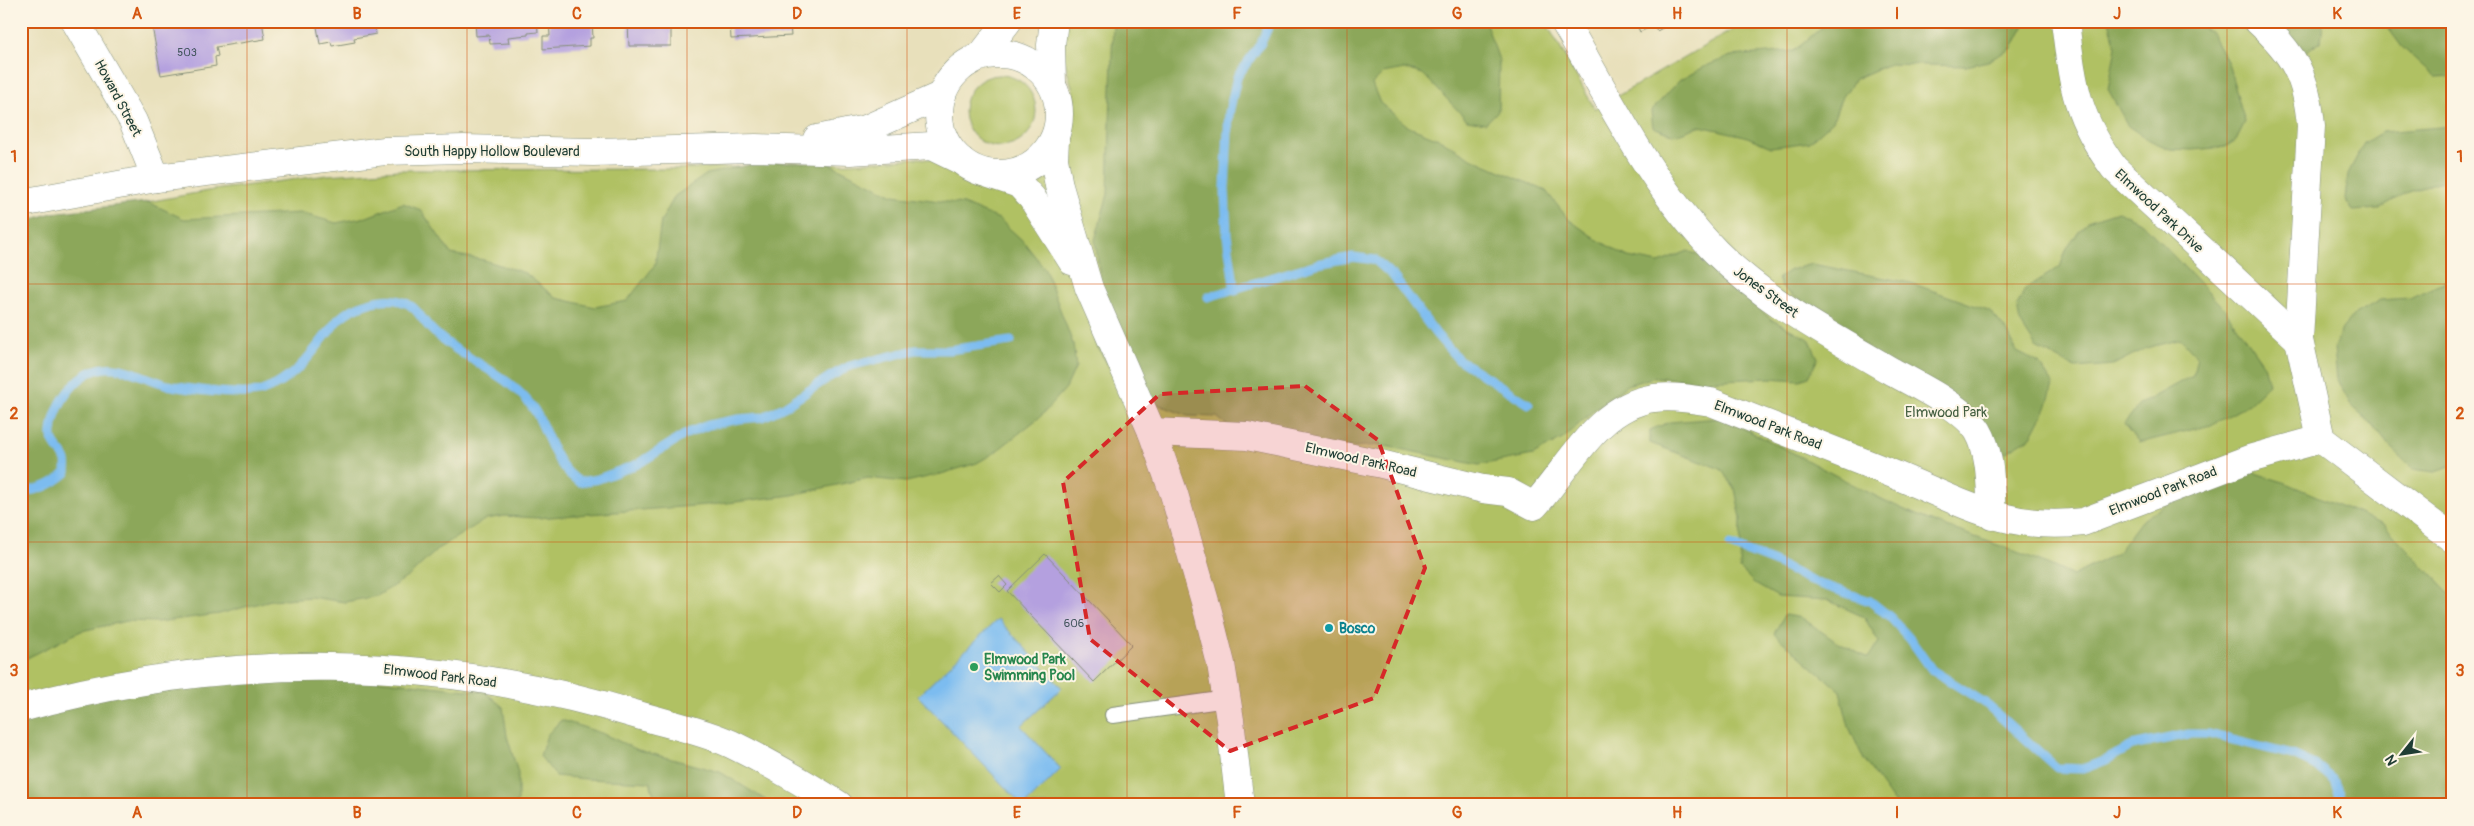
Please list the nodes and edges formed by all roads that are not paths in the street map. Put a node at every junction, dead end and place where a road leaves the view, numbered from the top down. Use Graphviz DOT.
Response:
graph roads {
  1 [pos="75,21"];
  2 [pos="1008,21"];
  3 [pos="1054,21"];
  4 [pos="1564,21"];
  5 [pos="2065,21"];
  6 [pos="2258,21"];
  7 [pos="981,56"];
  8 [pos="1052,83"];
  9 [pos="942,95"];
  10 [pos="1055,140"];
  11 [pos="756,148"];
  12 [pos="974,167"];
  13 [pos="156,178"];
  14 [pos="21,203"];
  15 [pos="1089,288"];
  16 [pos="2299,340"];
  17 [pos="1152,432"];
  18 [pos="2321,439"];
  19 [pos="1992,516"];
  20 [pos="2453,539"];
  21 [pos="1227,699"];
  22 [pos="21,708"];
  23 [pos="1113,715"];
  24 [pos="839,805"];
  25 [pos="1240,805"];
  1 -- 13 [label="street, Howard Street"];
  2 -- 7 [label="street"];
  3 -- 8 [label="street"];
  4 -- 19 [label="street, Jones Street"];
  5 -- 16 [label="street, Elmwood Park Drive"];
  6 -- 16 [label="street"];
  7 -- 8 [label="street"];
  7 -- 9 [label="street"];
  8 -- 10 [label="street"];
  9 -- 11 [label="street"];
  9 -- 12 [label="street"];
  10 -- 12 [label="street"];
  10 -- 15 [label="street"];
  11 -- 12 [label="street, South Happy Hollow Boulevard"];
  11 -- 13 [label="street, South Happy Hollow Boulevard"];
  12 -- 15 [label="street"];
  13 -- 14 [label="street, South Happy Hollow Boulevard"];
  15 -- 17 [label="street"];
  16 -- 18 [label="street"];
  17 -- 19 [label="street, Elmwood Park Road"];
  17 -- 21 [label="street"];
  18 -- 19 [label="street, Elmwood Park Road"];
  18 -- 20 [label="street"];
  21 -- 23 [label="lane"];
  21 -- 25 [label="street"];
  22 -- 24 [label="street, Elmwood Park Road"];
}
